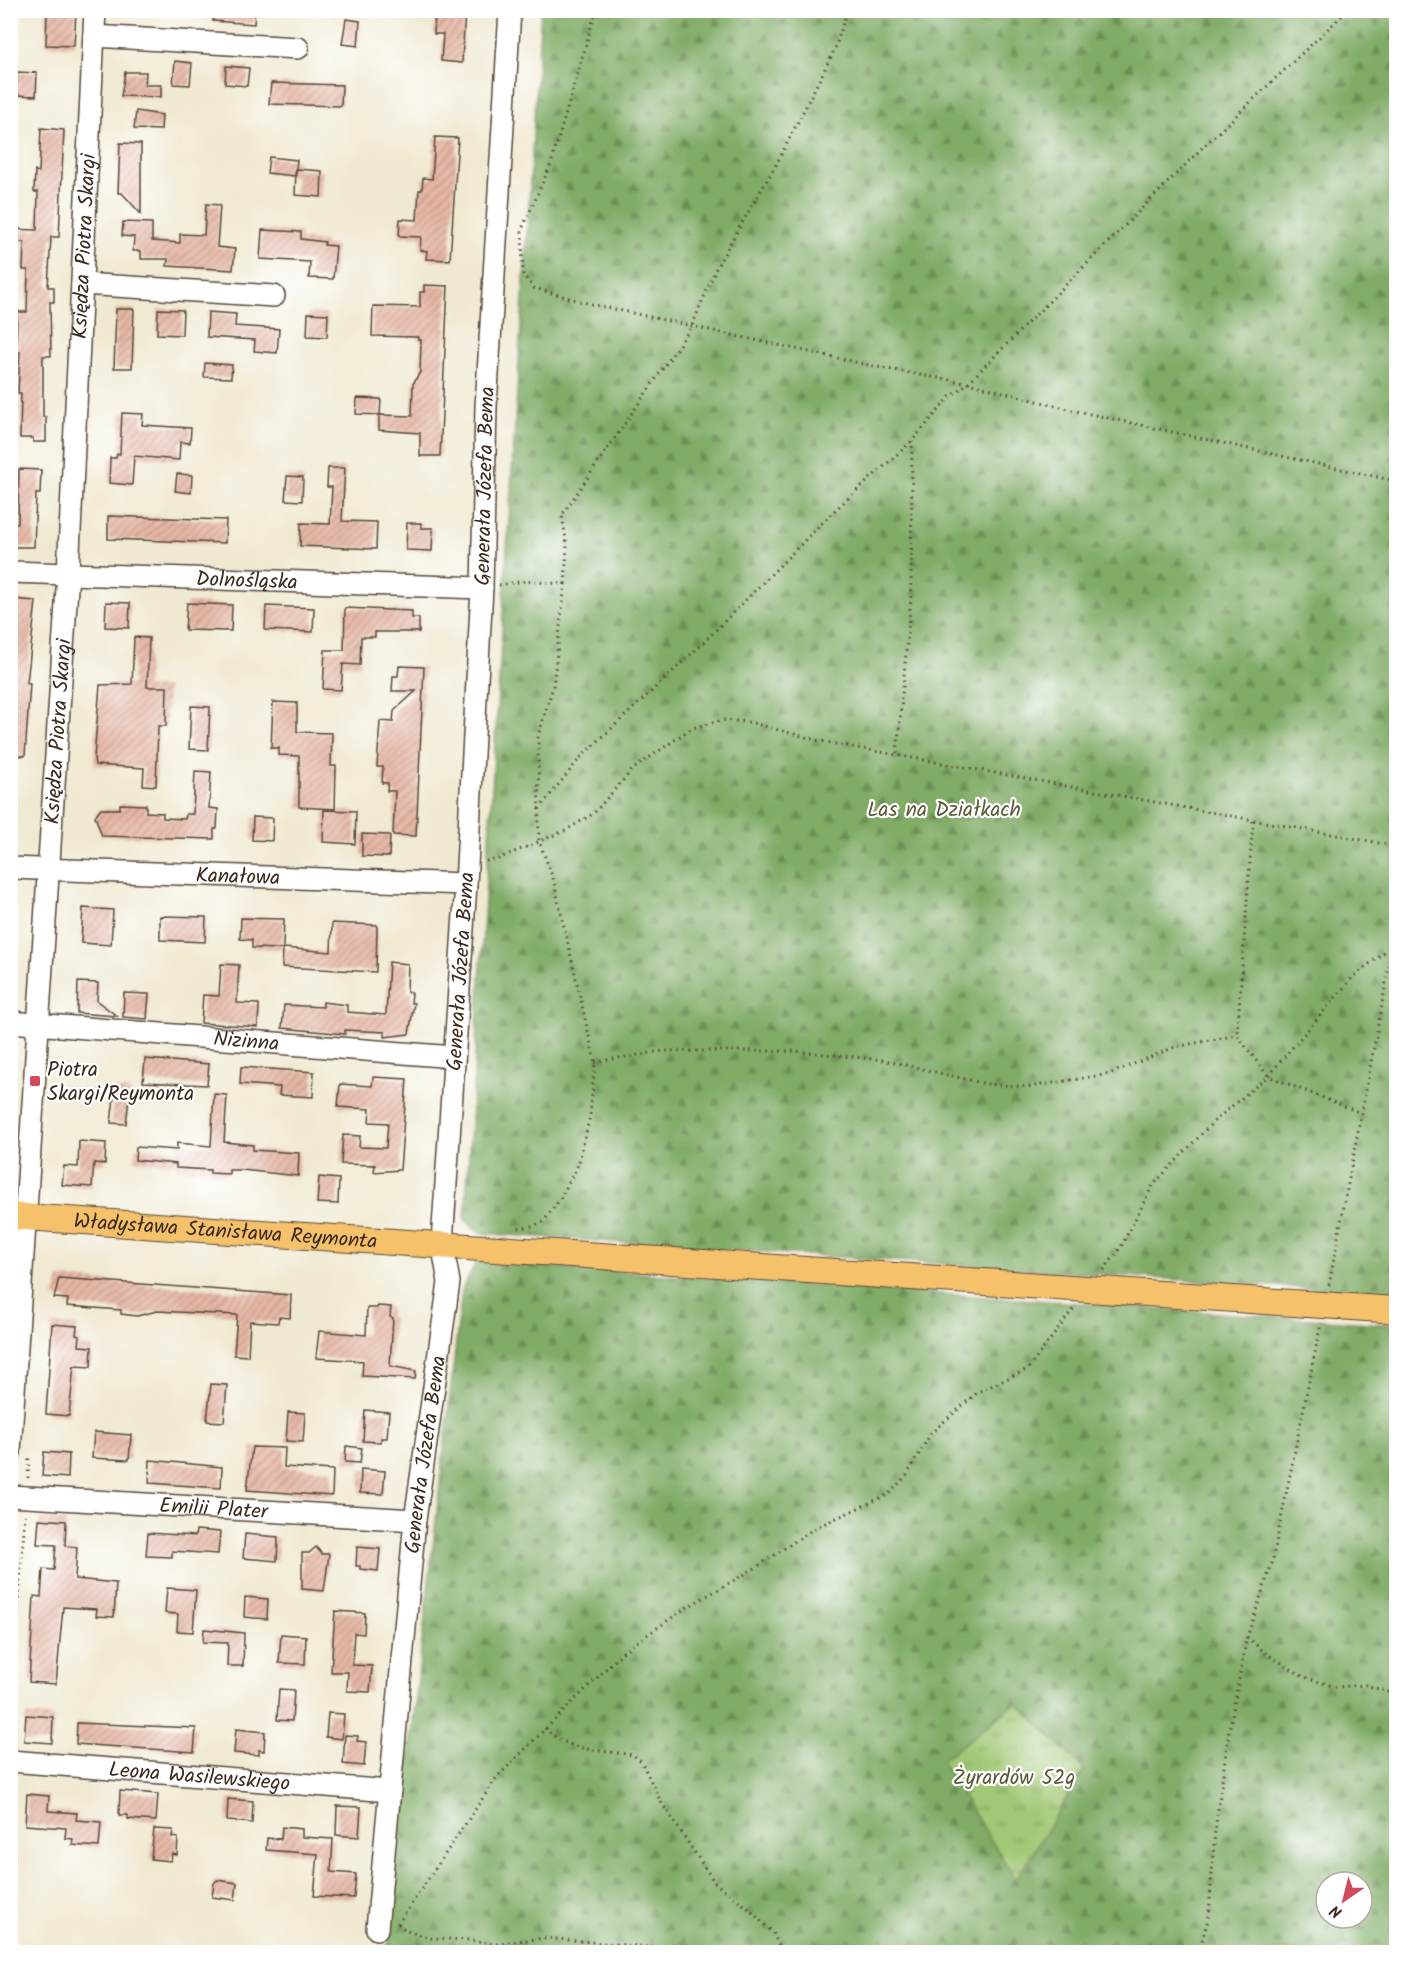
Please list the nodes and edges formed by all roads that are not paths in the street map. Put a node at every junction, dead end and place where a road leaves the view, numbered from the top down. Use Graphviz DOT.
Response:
graph roads {
  1 [pos="95,10"];
  2 [pos="510,10"];
  3 [pos="94,36"];
  4 [pos="298,48"];
  5 [pos="82,284"];
  6 [pos="274,296"];
  7 [pos="10,572"];
  8 [pos="68,573"];
  9 [pos="482,588"];
  10 [pos="10,868"];
  11 [pos="50,870"];
  12 [pos="466,884"];
  13 [pos="10,1022"];
  14 [pos="39,1024"];
  15 [pos="454,1057"];
  16 [pos="19,1217"];
  17 [pos="442,1243"];
  18 [pos="1396,1310"];
  19 [pos="10,1452"];
  20 [pos="10,1496"];
  21 [pos="416,1520"];
  22 [pos="10,1761"];
  23 [pos="390,1791"];
  24 [pos="378,1919"];
  1 -- 3 [label="street, Księdza Piotra Skargi"];
  2 -- 9 [label="street, Generała Józefa Bema"];
  3 -- 4 [label="street"];
  3 -- 5 [label="street, Księdza Piotra Skargi"];
  5 -- 6 [label="street"];
  5 -- 8 [label="street, Księdza Piotra Skargi"];
  7 -- 8 [label="street, Dolnośląska"];
  8 -- 9 [label="street, Dolnośląska"];
  8 -- 11 [label="street, Księdza Piotra Skargi"];
  9 -- 12 [label="street, Generała Józefa Bema"];
  10 -- 11 [label="street, Kanałowa"];
  11 -- 12 [label="street, Kanałowa"];
  11 -- 14 [label="street, Księdza Piotra Skargi"];
  12 -- 15 [label="street, Generała Józefa Bema"];
  13 -- 14 [label="street, Nizinna"];
  14 -- 15 [label="street, Nizinna"];
  14 -- 16 [label="street, Księdza Piotra Skargi"];
  15 -- 17 [label="street, Generała Józefa Bema"];
  16 -- 17 [label="main road, Władysława Stanisława Reymonta"];
  16 -- 19 [label="street, Księdza Piotra Skargi"];
  17 -- 18 [label="main road, Władysława Stanisława Reymonta"];
  17 -- 21 [label="street, Generała Józefa Bema"];
  20 -- 21 [label="street, Emilii Plater"];
  21 -- 23 [label="street, Generała Józefa Bema"];
  22 -- 23 [label="street, Leona Wasilewskiego"];
  23 -- 24 [label="street, Generała Józefa Bema"];
}
